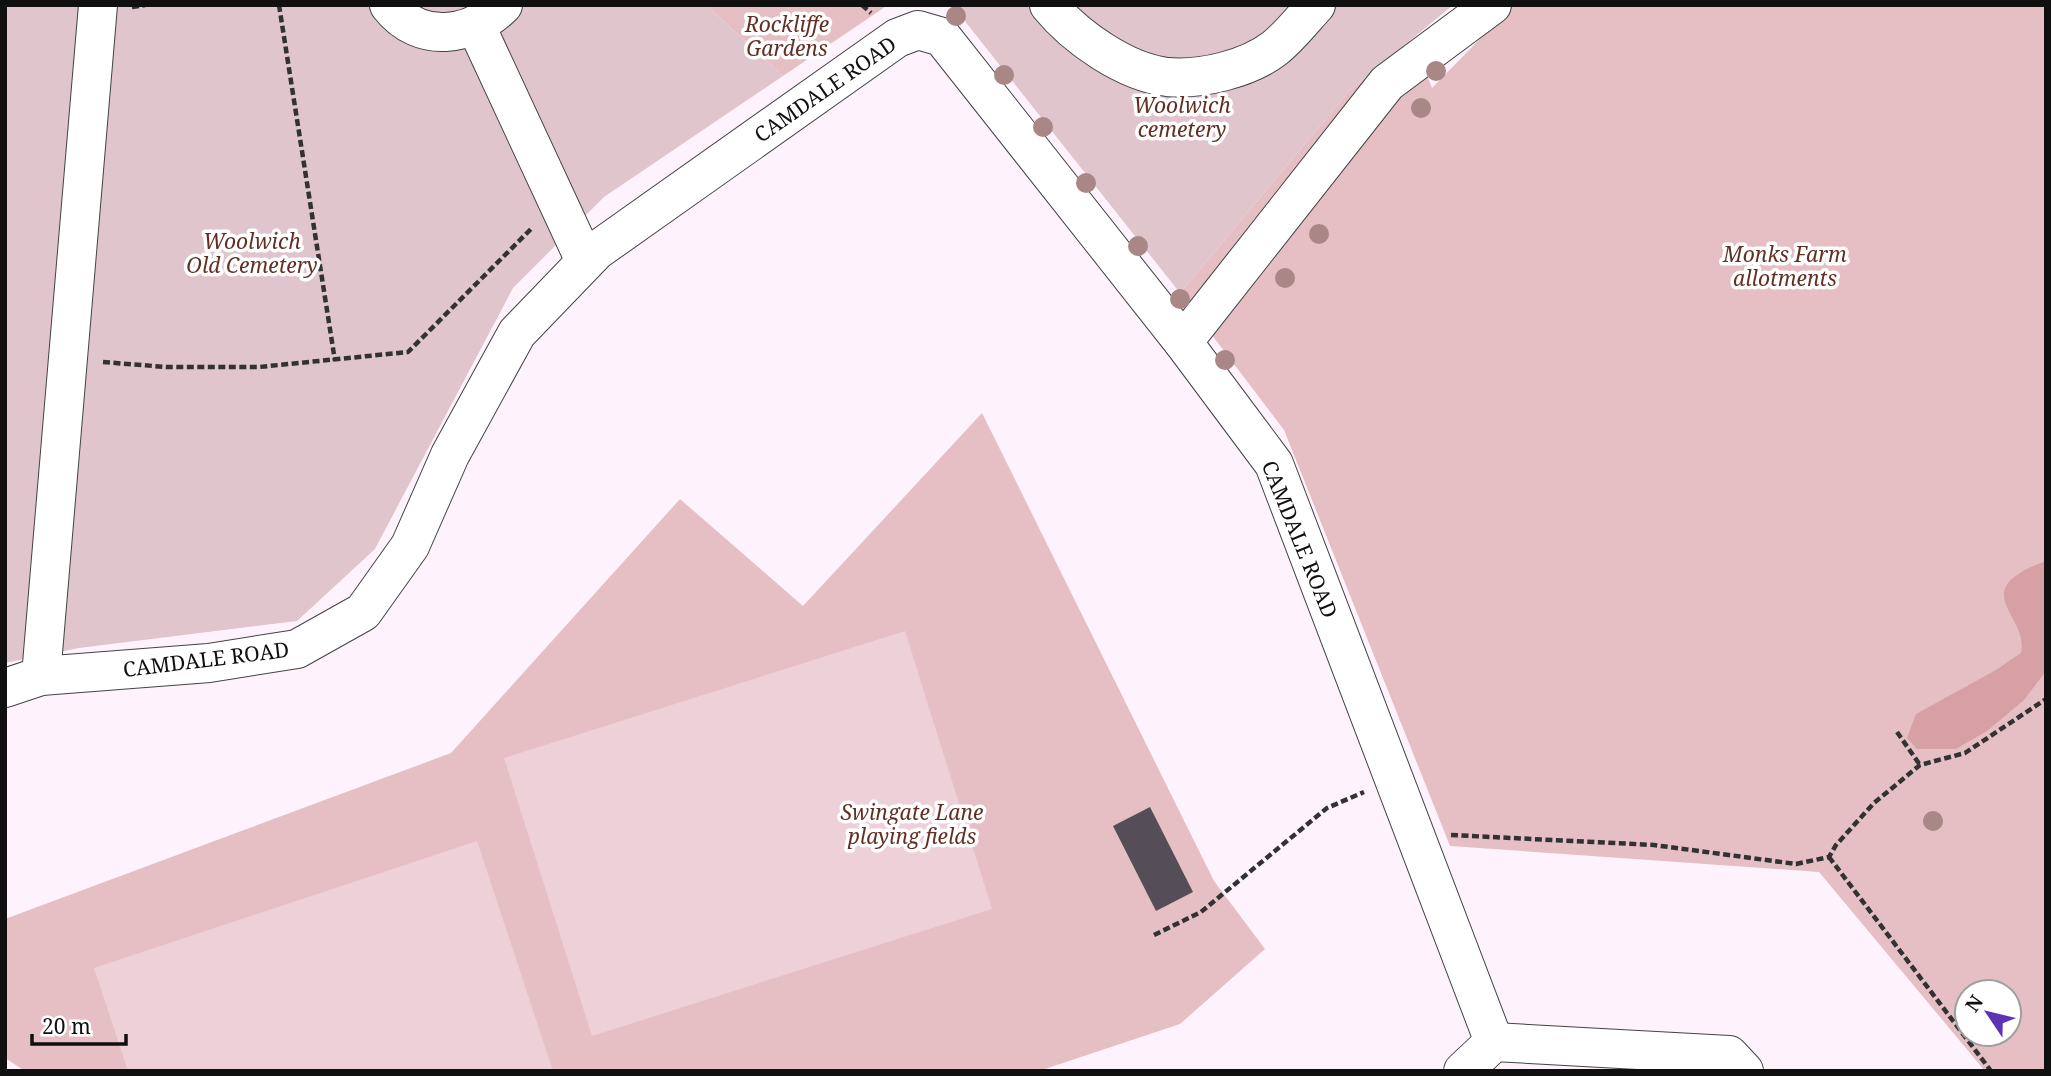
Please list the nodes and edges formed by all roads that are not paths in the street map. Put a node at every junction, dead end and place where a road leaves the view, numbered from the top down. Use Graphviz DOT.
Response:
graph roads {
  1 [pos="98,5"];
  2 [pos="390,5"];
  3 [pos="937,5"];
  4 [pos="1049,5"];
  5 [pos="1317,5"];
  6 [pos="1492,5"];
  7 [pos="489,15"];
  8 [pos="897,38"];
  9 [pos="585,261"];
  10 [pos="1183,342"];
  11 [pos="41,676"];
  12 [pos="5,688"];
  13 [pos="1494,1042"];
  14 [pos="1463,1071"];
  15 [pos="1744,1071"];
  1 -- 11 [label="street"];
  2 -- 7 [label="street"];
  3 -- 8 [label="street"];
  4 -- 5 [label="street"];
  6 -- 10 [label="street"];
  7 -- 9 [label="street"];
  8 -- 9 [label="street, CAMDALE ROAD"];
  8 -- 10 [label="street, CAMDALE ROAD"];
  9 -- 11 [label="street, CAMDALE ROAD"];
  10 -- 13 [label="street, CAMDALE ROAD"];
  11 -- 12 [label="street, CAMDALE ROAD"];
  13 -- 14 [label="street"];
  13 -- 15 [label="street"];
}
